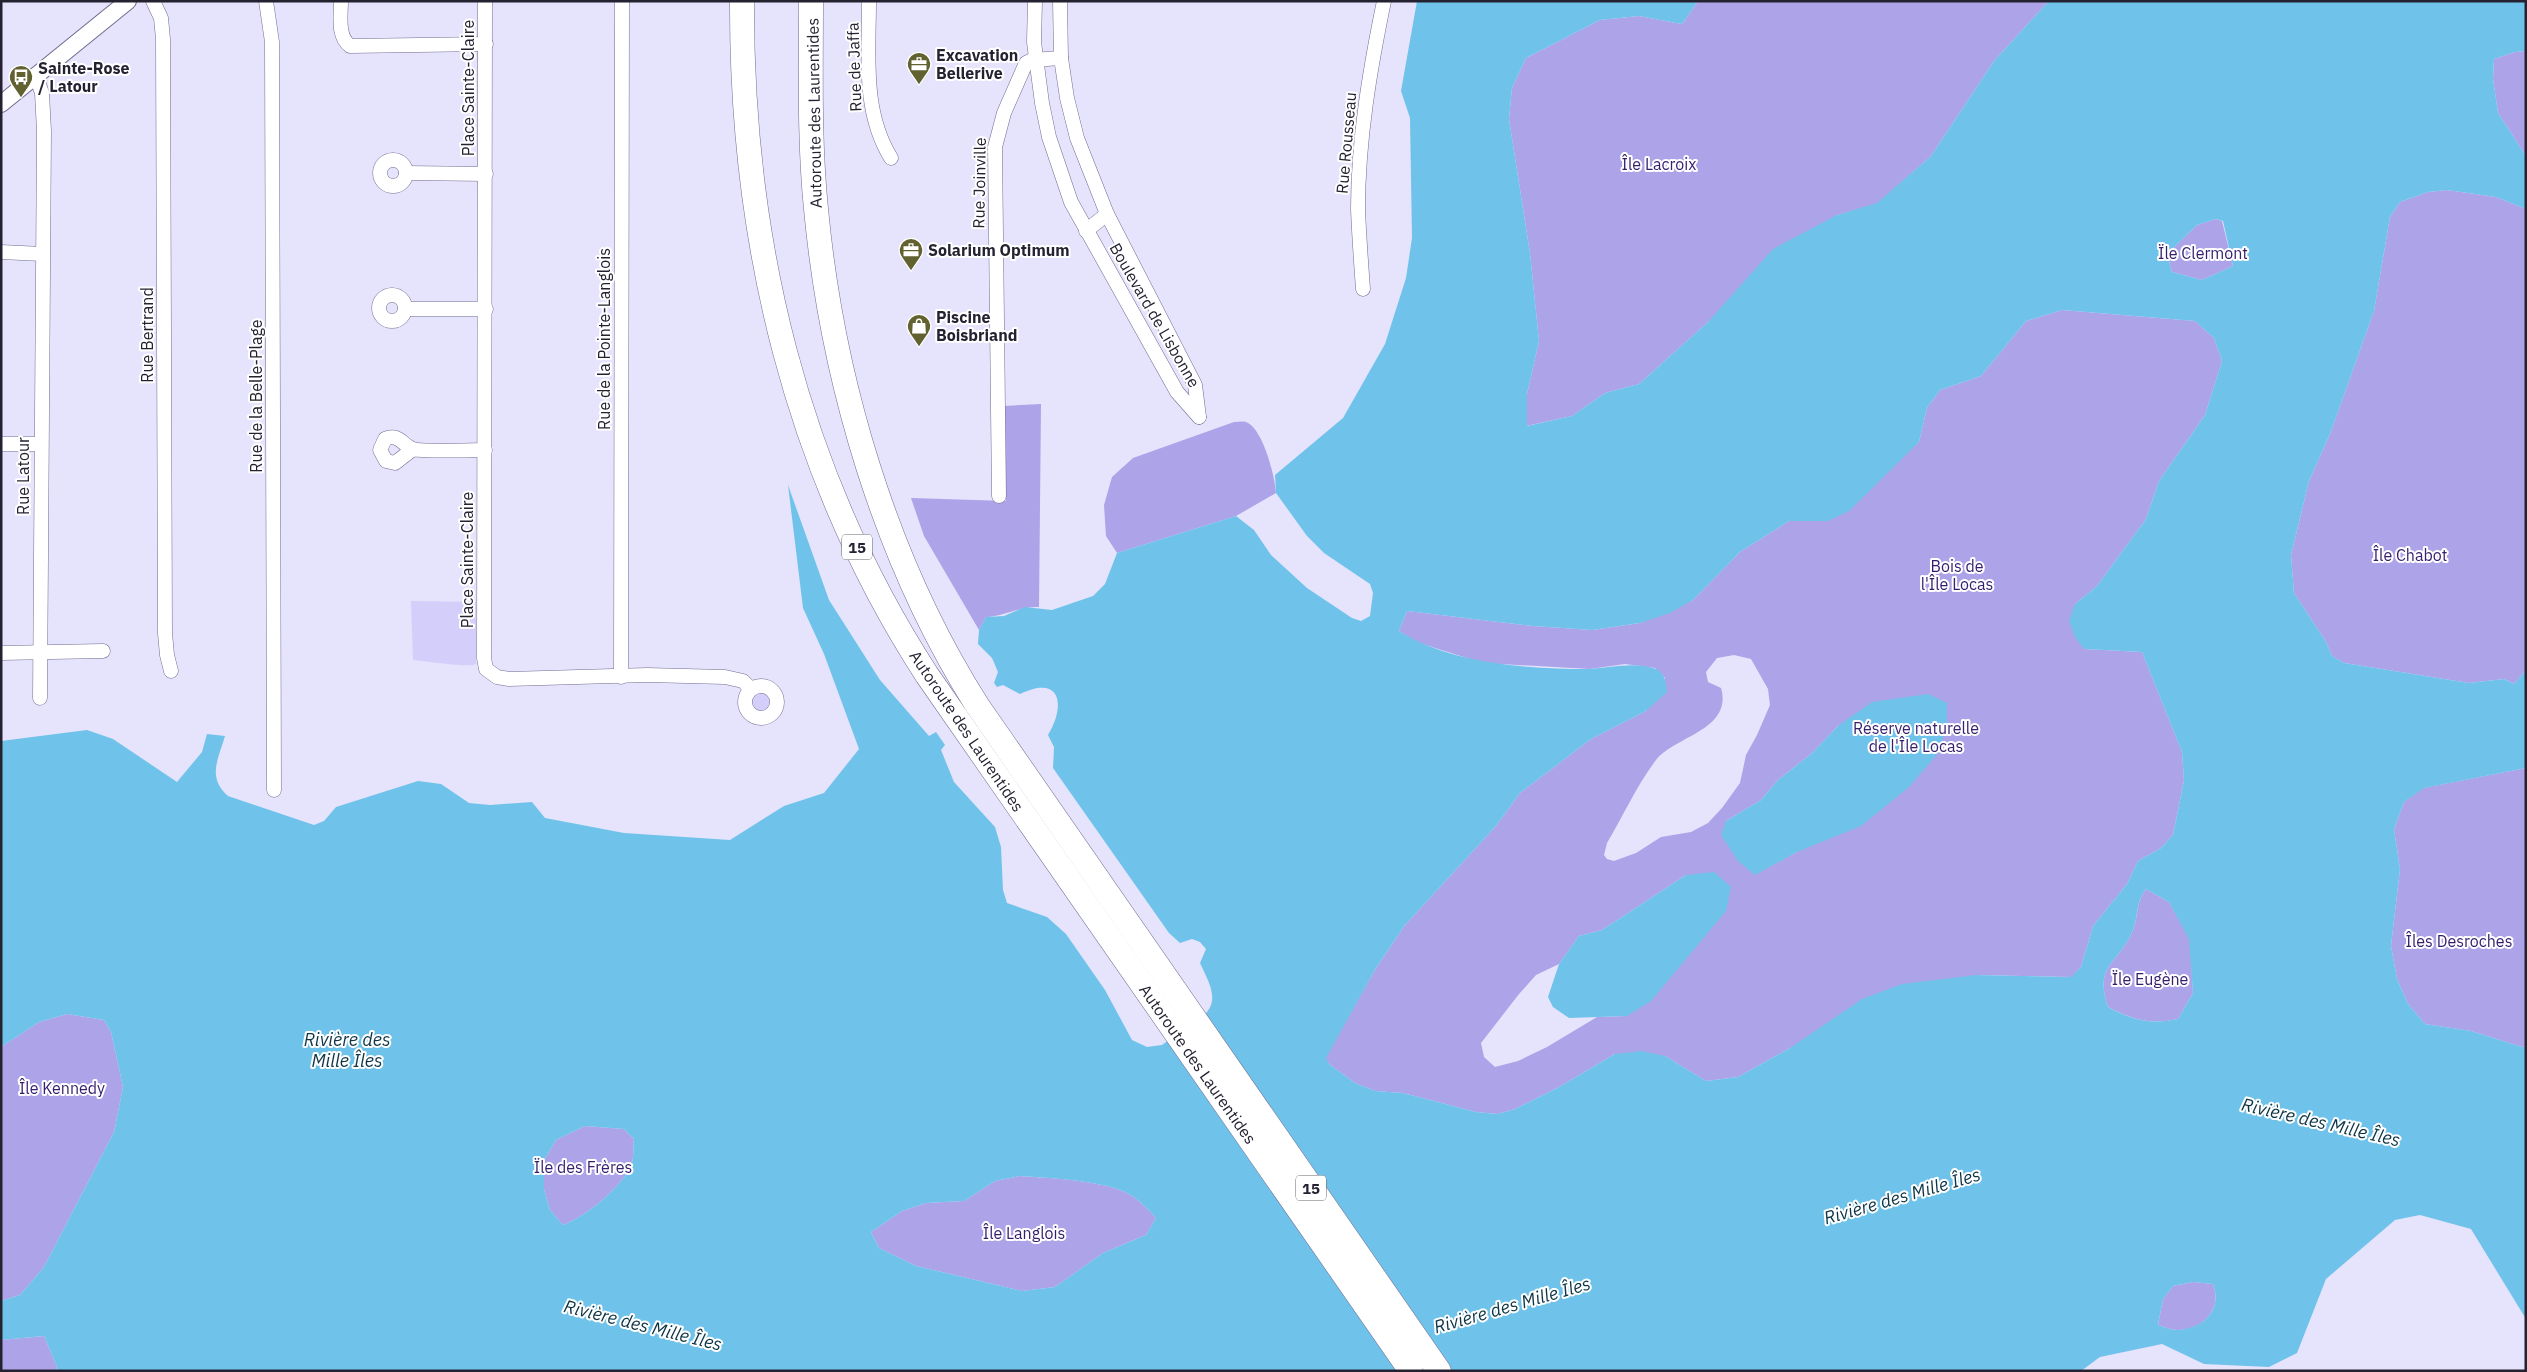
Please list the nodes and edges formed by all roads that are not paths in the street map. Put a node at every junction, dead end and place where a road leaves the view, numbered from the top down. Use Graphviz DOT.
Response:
graph roads {
  1 [pos="128,1"];
  2 [pos="154,1"];
  3 [pos="266,1"];
  4 [pos="341,1"];
  5 [pos="485,1"];
  6 [pos="622,1"];
  7 [pos="742,1"];
  8 [pos="811,1"];
  9 [pos="869,1"];
  10 [pos="1035,1"];
  11 [pos="1060,1"];
  12 [pos="1384,1"];
  13 [pos="486,44"];
  14 [pos="1061,58"];
  15 [pos="1037,59"];
  16 [pos="36,76"];
  17 [pos="1,104"];
  18 [pos="891,158"];
  19 [pos="406,174"];
  20 [pos="486,174"];
  21 [pos="1107,214"];
  22 [pos="1086,231"];
  23 [pos="1,252"];
  24 [pos="42,254"];
  25 [pos="1363,289"];
  26 [pos="406,309"];
  27 [pos="486,309"];
  28 [pos="1,444"];
  29 [pos="41,444"];
  30 [pos="413,449"];
  31 [pos="486,450"];
  32 [pos="999,496"];
  33 [pos="103,651"];
  34 [pos="40,652"];
  35 [pos="1,653"];
  36 [pos="171,671"];
  37 [pos="621,676"];
  38 [pos="751,689"];
  39 [pos="40,698"];
  40 [pos="274,790"];
  41 [pos="1175,1011"];
  42 [pos="1411,1371"];
  43 [pos="1439,1371"];
  1 -- 16 [label="street"];
  2 -- 36 [label="street, Rue Bertrand"];
  3 -- 40 [label="street, Rue de la Belle-Plage"];
  4 -- 13 [label="street"];
  5 -- 13 [label="street, Place Sainte-Claire"];
  6 -- 37 [label="street, Rue de la Pointe-Langlois"];
  7 -- 41 [label="highway, Autoroute des Laurentides / 15"];
  8 -- 41 [label="highway, Autoroute des Laurentides / 15"];
  9 -- 18 [label="street, Rue de Jaffa"];
  10 -- 15 [label="street, Boulevard de Lisbonne"];
  11 -- 14 [label="street, Boulevard de Lisbonne"];
  12 -- 25 [label="street, Rue Rousseau"];
  13 -- 20 [label="street, Place Sainte-Claire"];
  14 -- 15 [label="street"];
  14 -- 21 [label="street, Boulevard de Lisbonne"];
  15 -- 22 [label="street, Boulevard de Lisbonne"];
  15 -- 32 [label="street, Rue Joinville"];
  16 -- 17 [label="street"];
  16 -- 24 [label="street, Rue Latour"];
  19 -- 20 [label="street, Place Sainte-Claire"];
  20 -- 27 [label="street, Place Sainte-Claire"];
  21 -- 22 [label="street"];
  21 -- 22 [label="street, Boulevard de Lisbonne"];
  23 -- 24 [label="street"];
  24 -- 29 [label="street, Rue Latour"];
  26 -- 27 [label="street"];
  27 -- 31 [label="street, Place Sainte-Claire"];
  28 -- 29 [label="street"];
  29 -- 34 [label="street, Rue Latour"];
  30 -- 31 [label="street"];
  31 -- 37 [label="street, Place Sainte-Claire"];
  33 -- 34 [label="street"];
  34 -- 35 [label="street"];
  34 -- 39 [label="street, Rue Latour"];
  37 -- 38 [label="street"];
  41 -- 42 [label="highway, Autoroute des Laurentides / 15"];
  41 -- 43 [label="highway, Autoroute des Laurentides / 15"];
}
